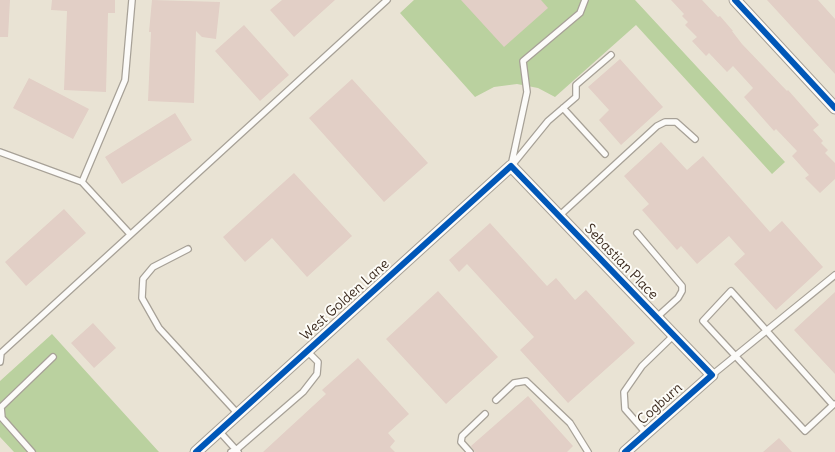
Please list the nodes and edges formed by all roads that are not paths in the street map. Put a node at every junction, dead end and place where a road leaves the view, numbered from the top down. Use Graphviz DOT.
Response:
graph roads {
  1 [pos="132,0"];
  2 [pos="387,0"];
  3 [pos="585,0"];
  4 [pos="735,0"];
  5 [pos="611,55"];
  6 [pos="563,108"];
  7 [pos="835,108"];
  8 [pos="695,139"];
  9 [pos="0,152"];
  10 [pos="605,154"];
  11 [pos="511,166"];
  12 [pos="82,182"];
  13 [pos="559,216"];
  14 [pos="637,233"];
  15 [pos="130,234"];
  16 [pos="188,248"];
  17 [pos="835,275"];
  18 [pos="657,318"];
  19 [pos="765,331"];
  20 [pos="674,335"];
  21 [pos="307,351"];
  22 [pos="1,353"];
  23 [pos="735,356"];
  24 [pos="53,357"];
  25 [pos="0,362"];
  26 [pos="712,375"];
  27 [pos="496,400"];
  28 [pos="834,404"];
  29 [pos="238,414"];
  30 [pos="485,414"];
  31 [pos="219,431"];
  32 [pos="646,433"];
  33 [pos="235,451"];
  34 [pos="32,452"];
  35 [pos="196,452"];
  36 [pos="470,452"];
  37 [pos="588,452"];
  38 [pos="626,452"];
  1 -- 12 [label="lane"];
  2 -- 15 [label="lane"];
  3 -- 11 [label="lane"];
  4 -- 7 [label="street"];
  5 -- 6 [label="lane"];
  6 -- 10 [label="lane"];
  6 -- 11 [label="lane"];
  8 -- 13 [label="lane"];
  9 -- 12 [label="lane"];
  11 -- 13 [label="street, Sebastian Place"];
  11 -- 21 [label="street, West Golden Lane"];
  12 -- 15 [label="lane"];
  13 -- 18 [label="street, Sebastian Place"];
  14 -- 18 [label="lane"];
  15 -- 22 [label="lane"];
  16 -- 29 [label="lane"];
  17 -- 19 [label="lane"];
  18 -- 20 [label="street, Sebastian Place"];
  19 -- 23 [label="lane"];
  19 -- 23 [label="lane"];
  19 -- 28 [label="lane"];
  20 -- 26 [label="street, Sebastian Place"];
  20 -- 32 [label="lane"];
  21 -- 29 [label="street, West Golden Lane"];
  21 -- 33 [label="lane"];
  22 -- 25 [label="lane"];
  23 -- 26 [label="lane"];
  23 -- 28 [label="lane"];
  24 -- 34 [label="lane"];
  26 -- 32 [label="street, Cogburn"];
  27 -- 37 [label="lane"];
  29 -- 31 [label="street, West Golden Lane"];
  30 -- 36 [label="lane"];
  31 -- 33 [label="lane"];
  31 -- 35 [label="street, West Golden Lane"];
  32 -- 38 [label="street, Cogburn"];
}
